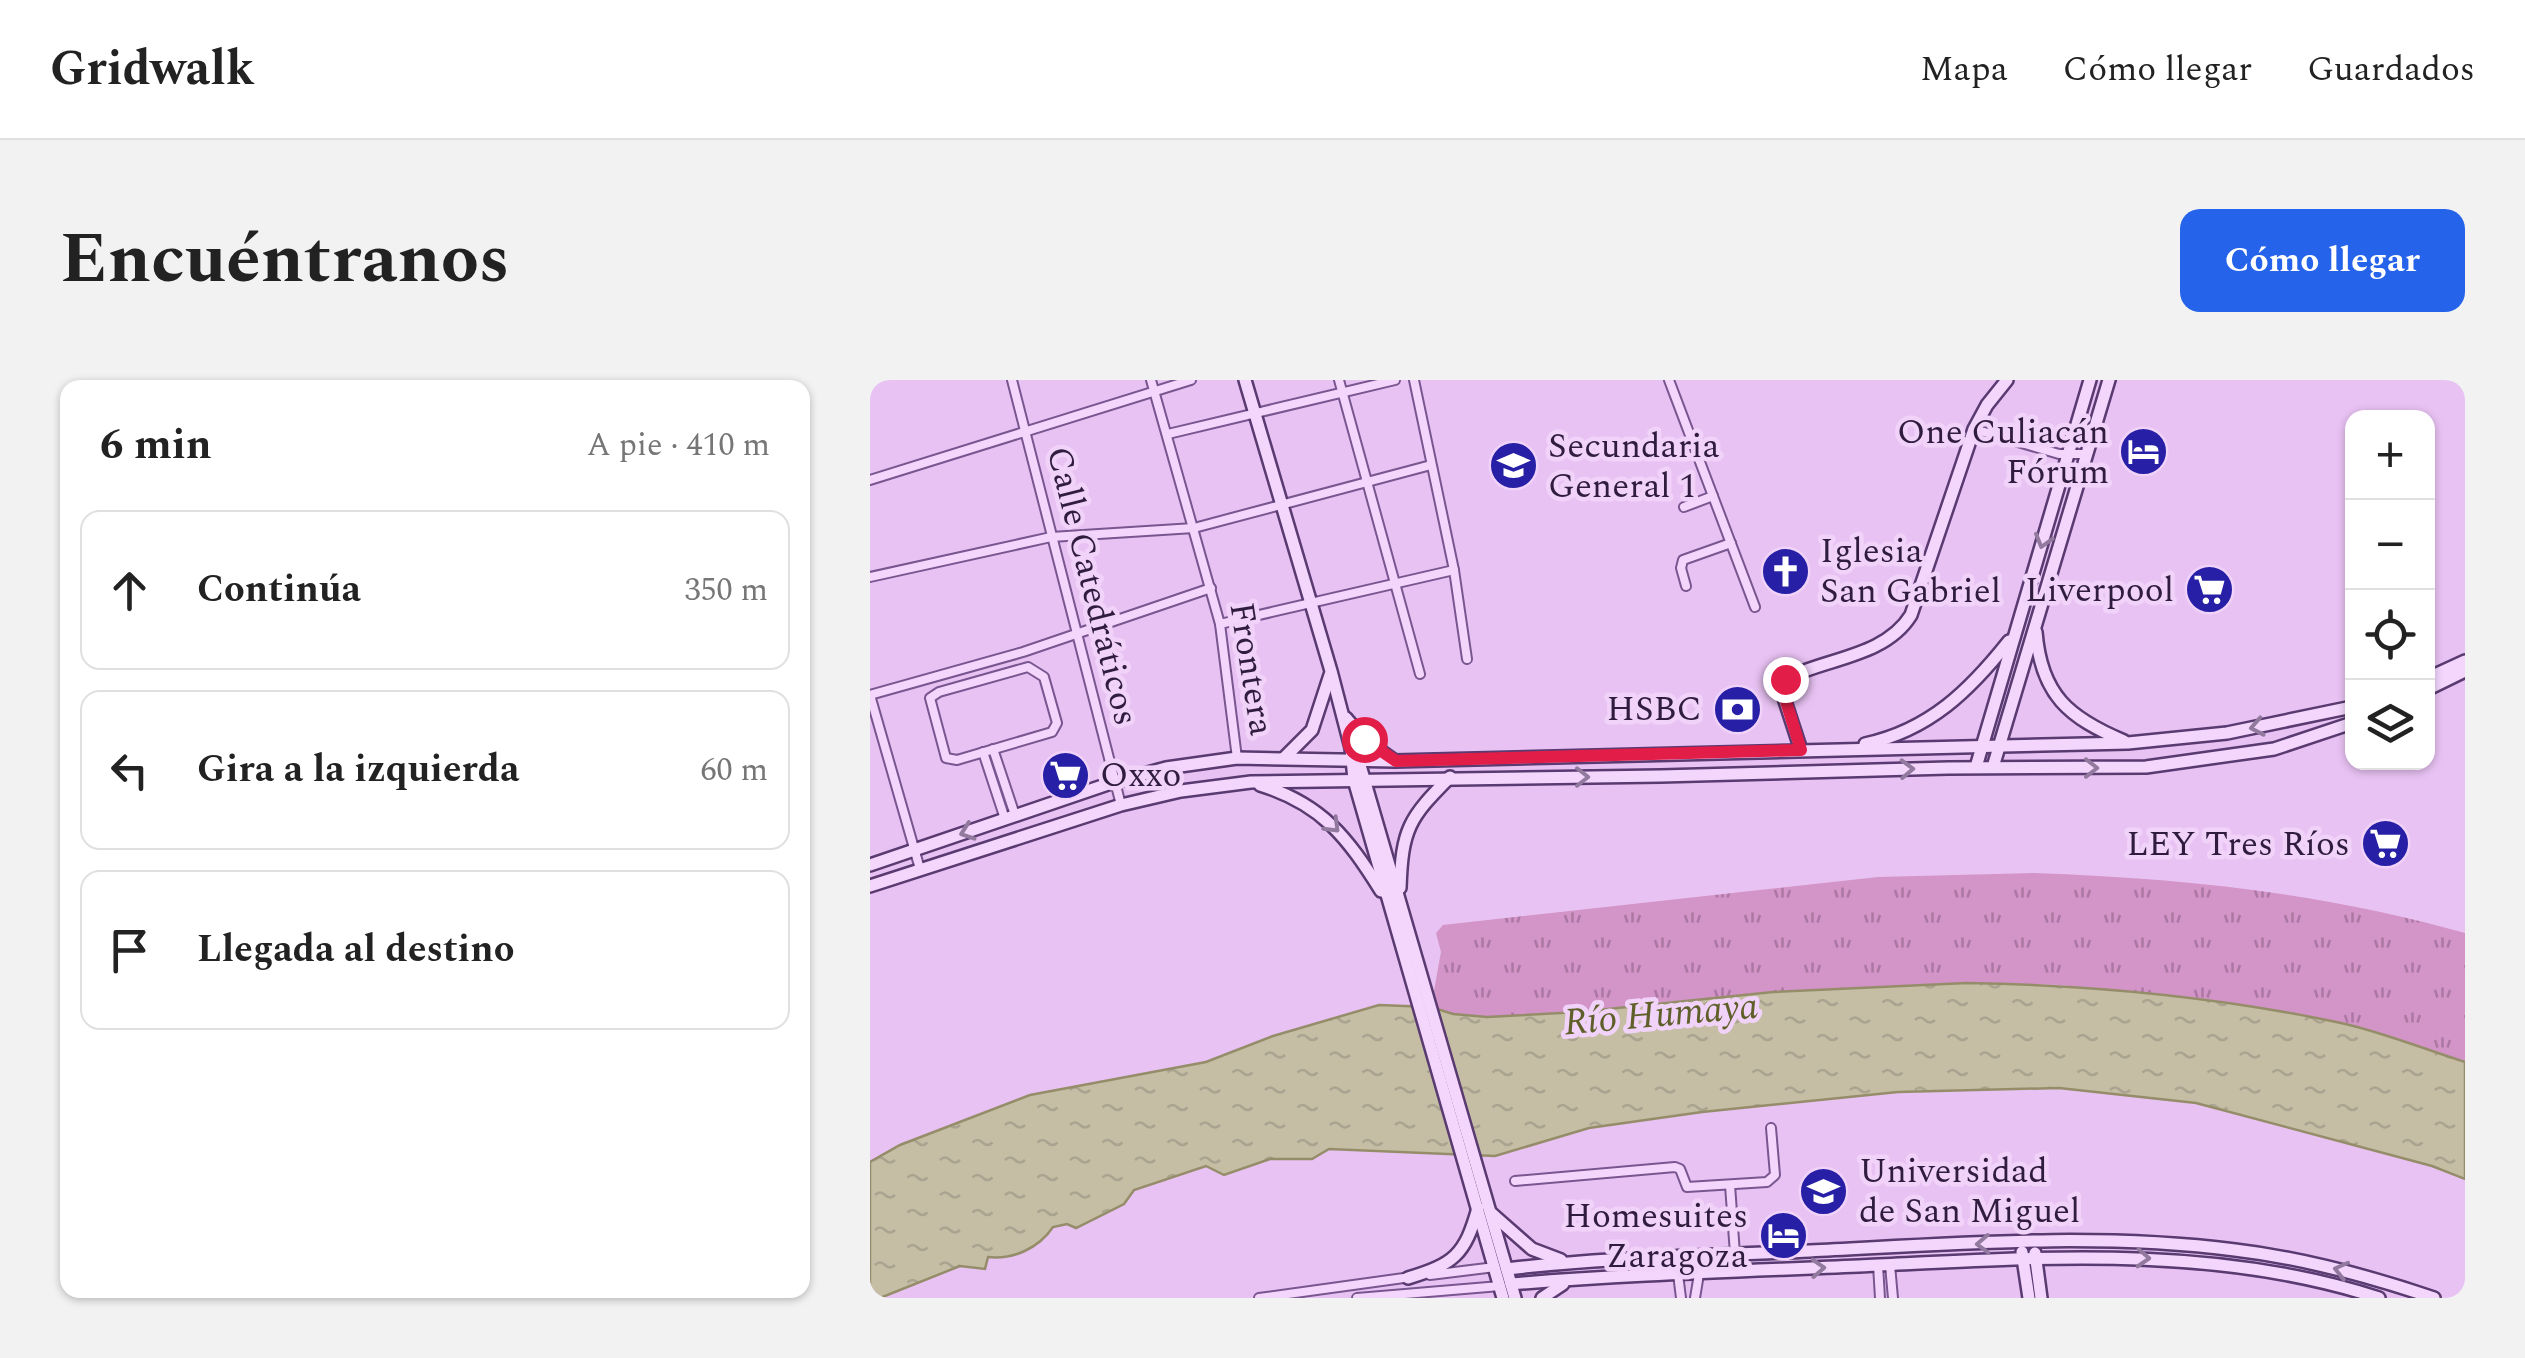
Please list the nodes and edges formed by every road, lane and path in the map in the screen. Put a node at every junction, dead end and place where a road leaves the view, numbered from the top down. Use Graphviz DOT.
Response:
graph roads {
  1 [pos="1012,380"];
  2 [pos="1151,380"];
  3 [pos="1191,380"];
  4 [pos="1245,380"];
  5 [pos="1339,380"];
  6 [pos="1395,380"];
  7 [pos="1414,380"];
  8 [pos="1669,380"];
  9 [pos="2007,380"];
  10 [pos="2090,380"];
  11 [pos="2109,380"];
  12 [pos="1155,392"];
  13 [pos="1343,392"];
  14 [pos="1255,415"];
  15 [pos="1974,429"];
  16 [pos="1024,431"];
  17 [pos="1168,434"];
  18 [pos="2064,455"];
  19 [pos="2083,458"];
  20 [pos="1432,464"];
  21 [pos="870,480"];
  22 [pos="1368,481"];
  23 [pos="1713,496"];
  24 [pos="1282,505"];
  25 [pos="1684,507"];
  26 [pos="1194,528"];
  27 [pos="1051,537"];
  28 [pos="1731,543"];
  29 [pos="1454,570"];
  30 [pos="870,577"];
  31 [pos="1396,583"];
  32 [pos="1686,586"];
  33 [pos="1211,588"];
  34 [pos="1312,603"];
  35 [pos="1756,606"];
  36 [pos="1220,624"];
  37 [pos="2036,626"];
  38 [pos="1074,633"];
  39 [pos="2015,634"];
  40 [pos="1467,659"];
  41 [pos="2465,661"];
  42 [pos="1331,670"];
  43 [pos="2465,671"];
  44 [pos="1420,674"];
  45 [pos="2435,675"];
  46 [pos="2435,686"];
  47 [pos="870,695"];
  48 [pos="2345,708"];
  49 [pos="1342,714"];
  50 [pos="2345,725"];
  51 [pos="2128,743"];
  52 [pos="1980,747"];
  53 [pos="1999,747"];
  54 [pos="1842,749"];
  55 [pos="1801,750"];
  56 [pos="988,751"];
  57 [pos="1237,758"];
  58 [pos="1284,758"];
  59 [pos="1356,761"];
  60 [pos="1396,761"];
  61 [pos="1976,767"];
  62 [pos="1994,767"];
  63 [pos="1450,777"];
  64 [pos="1360,780"];
  65 [pos="1114,782"];
  66 [pos="1251,782"];
  67 [pos="1121,804"];
  68 [pos="1010,817"];
  69 [pos="914,850"];
  70 [pos="870,865"];
  71 [pos="920,869"];
  72 [pos="870,886"];
  73 [pos="1396,909"];
  74 [pos="1772,1128"];
  75 [pos="1515,1182"];
  76 [pos="1730,1184"];
  77 [pos="1483,1210"];
  78 [pos="2027,1243"];
  79 [pos="2254,1252"];
  80 [pos="1735,1254"];
  81 [pos="1702,1256"];
  82 [pos="2030,1259"];
  83 [pos="1570,1262"];
  84 [pos="1884,1265"];
  85 [pos="1501,1268"];
  86 [pos="2252,1269"];
  87 [pos="1700,1273"];
  88 [pos="1678,1274"];
  89 [pos="1408,1278"];
  90 [pos="1574,1280"];
  91 [pos="1505,1289"];
  92 [pos="1300,1295"];
  93 [pos="1389,1296"];
  94 [pos="1260,1298"];
  95 [pos="1357,1298"];
  96 [pos="1515,1298"];
  97 [pos="1542,1298"];
  98 [pos="1681,1298"];
  99 [pos="1695,1298"];
  100 [pos="1880,1298"];
  101 [pos="1893,1298"];
  102 [pos="2030,1298"];
  103 [pos="2041,1298"];
  104 [pos="2379,1298"];
  105 [pos="2434,1298"];
  1 -- 16 [label="street, Calle Catedráticos"];
  2 -- 12 [label="street, Frontera"];
  3 -- 12 [label="street"];
  4 -- 14 [label="main road"];
  5 -- 13 [label="street"];
  6 -- 13 [label="street"];
  7 -- 20 [label="street"];
  8 -- 23 [label="street"];
  9 -- 15 [label="main road"];
  10 -- 18 [label="main road"];
  11 -- 19 [label="main road"];
  12 -- 16 [label="street"];
  12 -- 17 [label="street, Frontera"];
  13 -- 14 [label="street"];
  13 -- 22 [label="street"];
  14 -- 17 [label="street"];
  14 -- 24 [label="main road"];
  15 -- 18 [label="street"];
  15 -- 55 [label="main road"];
  16 -- 21 [label="street"];
  16 -- 27 [label="street, Calle Catedráticos"];
  17 -- 26 [label="street, Frontera"];
  18 -- 19 [label="street"];
  18 -- 39 [label="main road, one-way"];
  19 -- 37 [label="main road"];
  20 -- 22 [label="street"];
  20 -- 29 [label="street"];
  22 -- 24 [label="street"];
  22 -- 31 [label="street"];
  23 -- 25 [label="street"];
  23 -- 28 [label="street"];
  24 -- 26 [label="street"];
  24 -- 34 [label="main road"];
  26 -- 27 [label="street"];
  26 -- 33 [label="street, Frontera"];
  27 -- 30 [label="street"];
  27 -- 38 [label="street, Calle Catedráticos"];
  28 -- 32 [label="street"];
  28 -- 35 [label="street"];
  29 -- 31 [label="street"];
  29 -- 40 [label="street"];
  31 -- 34 [label="street"];
  31 -- 44 [label="street"];
  33 -- 36 [label="street, Frontera"];
  33 -- 38 [label="street"];
  34 -- 36 [label="street"];
  34 -- 42 [label="main road"];
  36 -- 57 [label="street, Frontera"];
  37 -- 51 [label="main road"];
  37 -- 53 [label="main road"];
  38 -- 47 [label="street"];
  38 -- 65 [label="street, Calle Catedráticos"];
  39 -- 52 [label="main road"];
  39 -- 54 [label="main road"];
  41 -- 45 [label="main road"];
  42 -- 49 [label="main road"];
  42 -- 58 [label="main road"];
  43 -- 46 [label="main road"];
  47 -- 69 [label="street"];
  48 -- 51 [label="main road, one-way"];
  49 -- 59 [label="main road"];
  49 -- 60 [label="main road"];
  62 -- 50 [label="main road, one-way"];
  51 -- 53 [label="main road"];
  52 -- 53 [label="main road"];
  52 -- 54 [label="main road"];
  52 -- 61 [label="main road"];
  53 -- 62 [label="main road"];
  54 -- 55 [label="main road"];
  55 -- 60 [label="main road"];
  56 -- 56 [label="street"];
  56 -- 68 [label="street"];
  57 -- 58 [label="main road"];
  57 -- 65 [label="main road"];
  58 -- 59 [label="main road"];
  59 -- 60 [label="main road"];
  59 -- 64 [label="main road"];
  61 -- 62 [label="main road"];
  63 -- 61 [label="main road, one-way"];
  63 -- 64 [label="main road"];
  63 -- 73 [label="main road"];
  64 -- 66 [label="main road"];
  64 -- 73 [label="main road"];
  65 -- 67 [label="street, Calle Catedráticos"];
  65 -- 68 [label="main road"];
  66 -- 67 [label="main road"];
  66 -- 73 [label="main road, one-way"];
  67 -- 71 [label="main road"];
  68 -- 69 [label="main road, one-way"];
  69 -- 70 [label="main road"];
  69 -- 71 [label="street"];
  71 -- 72 [label="main road"];
  73 -- 77 [label="main road"];
  74 -- 76 [label="street"];
  75 -- 76 [label="street"];
  76 -- 80 [label="street"];
  77 -- 83 [label="main road"];
  77 -- 85 [label="main road"];
  77 -- 89 [label="main road"];
  78 -- 79 [label="main road"];
  78 -- 80 [label="main road, one-way"];
  78 -- 82 [label="main road"];
  79 -- 86 [label="main road"];
  105 -- 79 [label="main road, one-way"];
  80 -- 81 [label="main road"];
  81 -- 83 [label="main road"];
  81 -- 87 [label="street"];
  82 -- 84 [label="main road"];
  82 -- 86 [label="main road, one-way"];
  82 -- 102 [label="main road"];
  82 -- 103 [label="main road"];
  83 -- 85 [label="main road"];
  87 -- 84 [label="main road, one-way"];
  84 -- 100 [label="street"];
  84 -- 101 [label="street"];
  85 -- 89 [label="street"];
  85 -- 91 [label="main road"];
  86 -- 104 [label="main road"];
  87 -- 88 [label="main road"];
  87 -- 99 [label="street"];
  88 -- 90 [label="main road"];
  88 -- 98 [label="street"];
  89 -- 92 [label="street"];
  90 -- 91 [label="main road"];
  90 -- 97 [label="main road"];
  91 -- 93 [label="street"];
  91 -- 96 [label="main road"];
  92 -- 94 [label="street"];
  93 -- 95 [label="street"];
}
